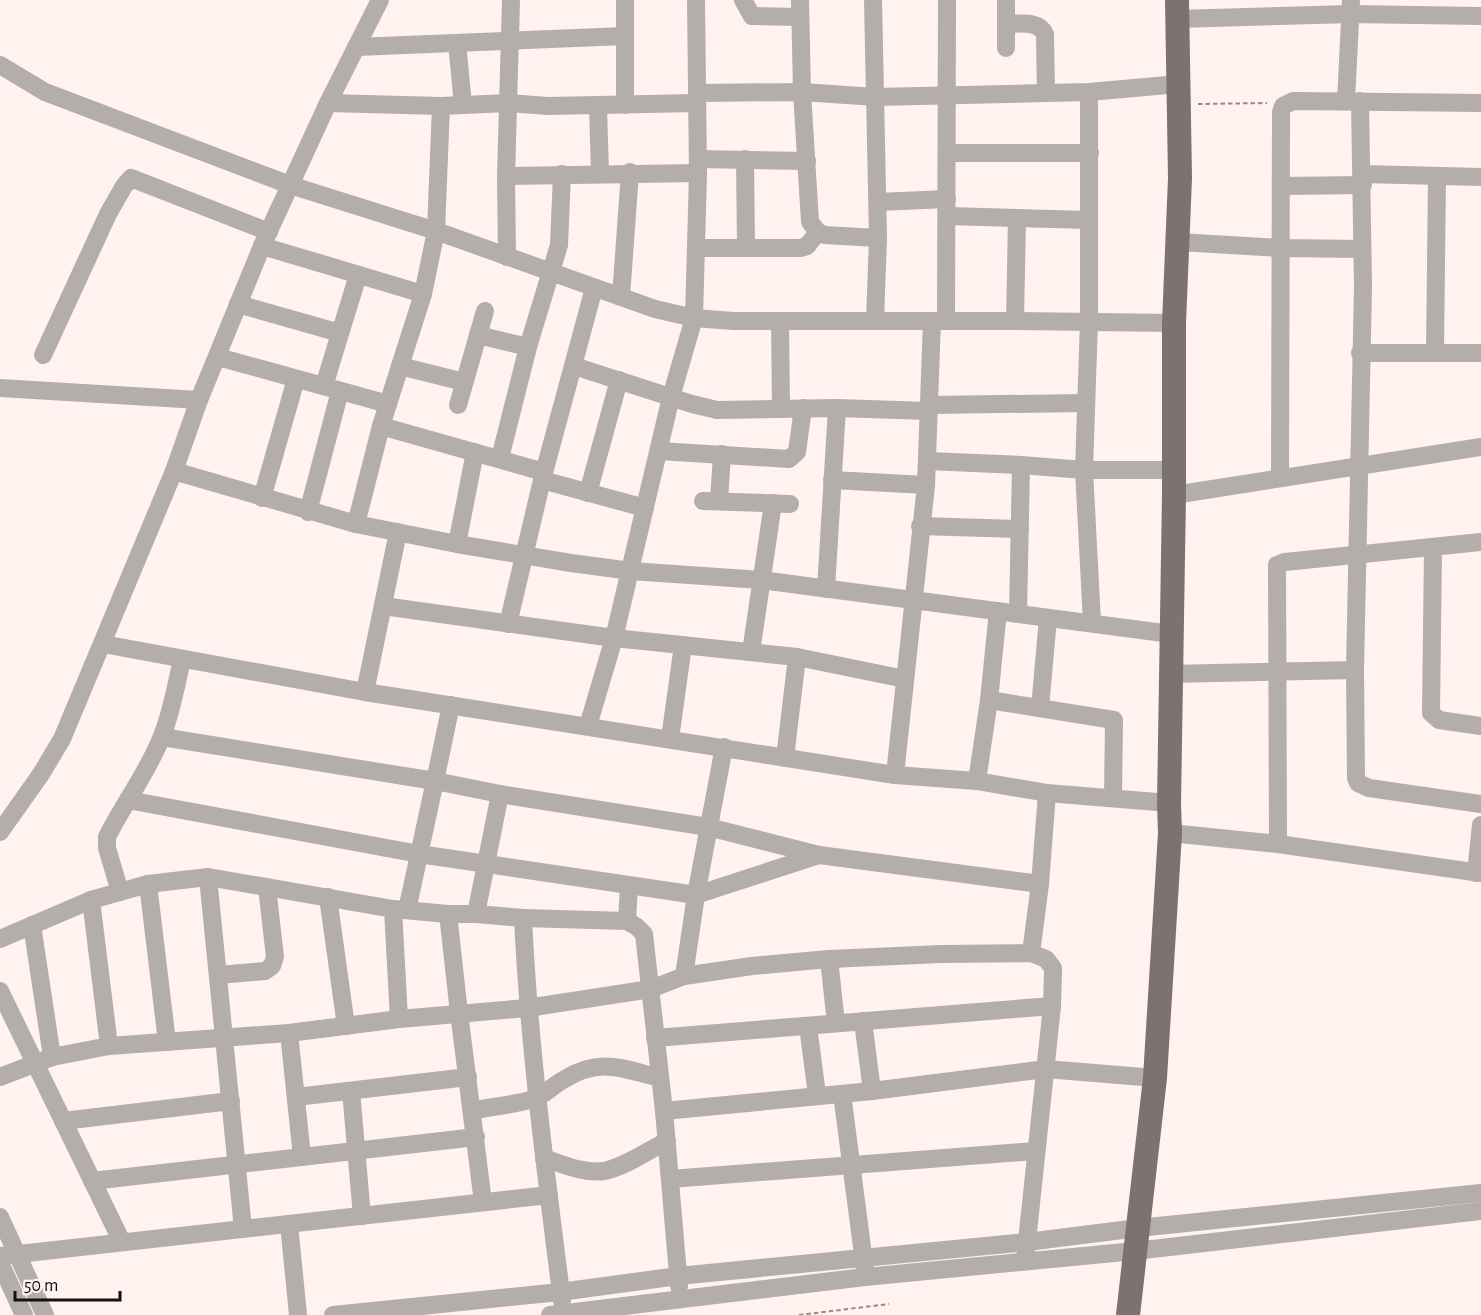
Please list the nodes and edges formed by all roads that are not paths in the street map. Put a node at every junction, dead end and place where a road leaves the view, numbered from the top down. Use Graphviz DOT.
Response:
graph roads {
  1 [pos="380,0"];
  2 [pos="511,0"];
  3 [pos="625,0"];
  4 [pos="696,0"];
  5 [pos="743,0"];
  6 [pos="873,0"];
  7 [pos="947,0"];
  8 [pos="1006,0"];
  9 [pos="1351,7"];
  10 [pos="800,9"];
  11 [pos="1177,9"];
  12 [pos="1481,16"];
  13 [pos="1006,24"];
  14 [pos="625,36"];
  15 [pos="510,40"];
  16 [pos="457,43"];
  17 [pos="356,47"];
  18 [pos="1006,48"];
  19 [pos="0,65"];
  20 [pos="802,92"];
  21 [pos="1089,92"];
  22 [pos="1046,93"];
  23 [pos="947,95"];
  24 [pos="1179,95"];
  25 [pos="876,97"];
  26 [pos="697,98"];
  27 [pos="1353,101"];
  28 [pos="328,103"];
  29 [pos="508,103"];
  30 [pos="1481,103"];
  31 [pos="463,105"];
  32 [pos="625,105"];
  33 [pos="441,106"];
  34 [pos="598,106"];
  35 [pos="947,153"];
  36 [pos="1090,153"];
  37 [pos="745,159"];
  38 [pos="807,161"];
  39 [pos="698,166"];
  40 [pos="630,172"];
  41 [pos="600,173"];
  42 [pos="562,174"];
  43 [pos="506,176"];
  44 [pos="1437,176"];
  45 [pos="1481,177"];
  46 [pos="1362,180"];
  47 [pos="290,185"];
  48 [pos="1282,186"];
  49 [pos="878,202"];
  50 [pos="947,208"];
  51 [pos="1017,218"];
  52 [pos="1089,220"];
  53 [pos="436,231"];
  54 [pos="818,232"];
  55 [pos="878,238"];
  56 [pos="265,239"];
  57 [pos="1178,242"];
  58 [pos="746,247"];
  59 [pos="696,248"];
  60 [pos="1282,248"];
  61 [pos="1362,249"];
  62 [pos="507,256"];
  63 [pos="552,272"];
  64 [pos="358,275"];
  65 [pos="594,288"];
  66 [pos="423,294"];
  67 [pos="621,297"];
  68 [pos="238,304"];
  69 [pos="485,311"];
  70 [pos="694,318"];
  71 [pos="780,321"];
  72 [pos="875,321"];
  73 [pos="939,321"];
  74 [pos="1015,321"];
  75 [pos="1089,322"];
  76 [pos="1174,323"];
  77 [pos="340,333"];
  78 [pos="478,335"];
  79 [pos="528,348"];
  80 [pos="1435,352"];
  81 [pos="1360,353"];
  82 [pos="1481,353"];
  83 [pos="43,356"];
  84 [pos="218,357"];
  85 [pos="400,366"];
  86 [pos="574,366"];
  87 [pos="296,379"];
  88 [pos="619,380"];
  89 [pos="465,382"];
  90 [pos="0,388"];
  91 [pos="332,388"];
  92 [pos="671,397"];
  93 [pos="199,400"];
  94 [pos="1086,402"];
  95 [pos="388,404"];
  96 [pos="458,405"];
  97 [pos="803,408"];
  98 [pos="837,408"];
  99 [pos="929,408"];
  100 [pos="781,409"];
  101 [pos="381,426"];
  102 [pos="1481,447"];
  103 [pos="659,451"];
  104 [pos="475,453"];
  105 [pos="722,454"];
  106 [pos="500,458"];
  107 [pos="928,461"];
  108 [pos="1021,465"];
  109 [pos="1359,465"];
  110 [pos="1084,470"];
  111 [pos="1174,470"];
  112 [pos="174,471"];
  113 [pos="543,476"];
  114 [pos="1280,477"];
  115 [pos="832,480"];
  116 [pos="926,485"];
  117 [pos="588,493"];
  118 [pos="1174,495"];
  119 [pos="262,498"];
  120 [pos="645,508"];
  121 [pos="308,512"];
  122 [pos="356,524"];
  123 [pos="920,526"];
  124 [pos="1020,529"];
  125 [pos="398,532"];
  126 [pos="1481,542"];
  127 [pos="457,544"];
  128 [pos="1433,548"];
  129 [pos="525,555"];
  130 [pos="1357,555"];
  131 [pos="631,571"];
  132 [pos="761,580"];
  133 [pos="826,589"];
  134 [pos="913,600"];
  135 [pos="383,606"];
  136 [pos="998,611"];
  137 [pos="1018,614"];
  138 [pos="1048,618"];
  139 [pos="1092,622"];
  140 [pos="508,624"];
  141 [pos="1171,634"];
  142 [pos="614,638"];
  143 [pos="102,644"];
  144 [pos="683,645"];
  145 [pos="751,652"];
  146 [pos="797,657"];
  147 [pos="182,660"];
  148 [pos="1355,670"];
  149 [pos="1278,672"];
  150 [pos="1170,674"];
  151 [pos="905,679"];
  152 [pos="365,692"];
  153 [pos="989,700"];
  154 [pos="451,705"];
  155 [pos="1040,708"];
  156 [pos="588,726"];
  157 [pos="1481,726"];
  158 [pos="162,736"];
  159 [pos="670,739"];
  160 [pos="724,747"];
  161 [pos="785,758"];
  162 [pos="895,775"];
  163 [pos="435,781"];
  164 [pos="977,781"];
  165 [pos="1047,793"];
  166 [pos="500,794"];
  167 [pos="1113,798"];
  168 [pos="128,800"];
  169 [pos="1169,803"];
  170 [pos="1481,804"];
  171 [pos="1481,825"];
  172 [pos="708,827"];
  173 [pos="0,832"];
  174 [pos="1170,833"];
  175 [pos="1278,844"];
  176 [pos="419,854"];
  177 [pos="819,855"];
  178 [pos="486,865"];
  179 [pos="1478,873"];
  180 [pos="208,877"];
  181 [pos="148,884"];
  182 [pos="1040,884"];
  183 [pos="629,886"];
  184 [pos="267,887"];
  185 [pos="120,892"];
  186 [pos="696,895"];
  187 [pos="328,897"];
  188 [pos="91,900"];
  189 [pos="400,909"];
  190 [pos="448,914"];
  191 [pos="476,914"];
  192 [pos="523,918"];
  193 [pos="627,921"];
  194 [pos="32,925"];
  195 [pos="0,939"];
  196 [pos="1031,953"];
  197 [pos="829,959"];
  198 [pos="218,975"];
  199 [pos="684,976"];
  200 [pos="651,989"];
  201 [pos="0,991"];
  202 [pos="1052,1006"];
  203 [pos="527,1008"];
  204 [pos="459,1013"];
  205 [pos="399,1019"];
  206 [pos="863,1021"];
  207 [pos="836,1023"];
  208 [pos="346,1026"];
  209 [pos="808,1026"];
  210 [pos="289,1033"];
  211 [pos="225,1038"];
  212 [pos="655,1038"];
  213 [pos="167,1042"];
  214 [pos="109,1046"];
  215 [pos="44,1060"];
  216 [pos="1046,1069"];
  217 [pos="0,1077"];
  218 [pos="468,1077"];
  219 [pos="660,1078"];
  220 [pos="1155,1078"];
  221 [pos="351,1090"];
  222 [pos="872,1091"];
  223 [pos="842,1094"];
  224 [pos="818,1095"];
  225 [pos="296,1097"];
  226 [pos="536,1098"];
  227 [pos="231,1101"];
  228 [pos="472,1111"];
  229 [pos="664,1111"];
  230 [pos="63,1120"];
  231 [pos="476,1137"];
  232 [pos="667,1141"];
  233 [pos="1035,1151"];
  234 [pos="356,1152"];
  235 [pos="302,1157"];
  236 [pos="544,1158"];
  237 [pos="237,1163"];
  238 [pos="851,1164"];
  239 [pos="670,1179"];
  240 [pos="92,1181"];
  241 [pos="1481,1193"];
  242 [pos="549,1195"];
  243 [pos="483,1202"];
  244 [pos="1481,1211"];
  245 [pos="362,1216"];
  246 [pos="0,1218"];
  247 [pos="289,1224"];
  248 [pos="243,1229"];
  249 [pos="1137,1239"];
  250 [pos="122,1242"];
  251 [pos="1026,1251"];
  252 [pos="9,1255"];
  253 [pos="863,1258"];
  254 [pos="0,1263"];
  255 [pos="678,1276"];
  256 [pos="866,1278"];
  257 [pos="560,1292"];
  258 [pos="681,1300"];
  259 [pos="556,1314"];
  260 [pos="24,1315"];
  261 [pos="45,1315"];
  262 [pos="298,1315"];
  263 [pos="333,1315"];
  264 [pos="1128,1315"];
  1 -- 17 [label="street"];
  2 -- 15 [label="street"];
  3 -- 14 [label="street"];
  4 -- 26 [label="street"];
  5 -- 10 [label="street"];
  6 -- 25 [label="street"];
  7 -- 23 [label="street"];
  8 -- 13 [label="street"];
  9 -- 11 [label="street"];
  9 -- 12 [label="street"];
  9 -- 27 [label="street"];
  10 -- 20 [label="street"];
  11 -- 24 [label="main road"];
  13 -- 18 [label="street"];
  13 -- 22 [label="street"];
  14 -- 15 [label="street"];
  14 -- 32 [label="street"];
  15 -- 16 [label="street"];
  15 -- 29 [label="street"];
  16 -- 17 [label="street"];
  16 -- 31 [label="street"];
  17 -- 28 [label="street"];
  19 -- 47 [label="street"];
  20 -- 25 [label="street"];
  20 -- 26 [label="street"];
  20 -- 38 [label="street"];
  21 -- 22 [label="street"];
  21 -- 24 [label="street"];
  21 -- 36 [label="street"];
  22 -- 23 [label="street"];
  23 -- 25 [label="street"];
  23 -- 35 [label="street"];
  24 -- 57 [label="main road"];
  25 -- 49 [label="street"];
  26 -- 32 [label="street"];
  26 -- 39 [label="street"];
  27 -- 30 [label="street"];
  27 -- 46 [label="street"];
  27 -- 48 [label="street"];
  28 -- 33 [label="street"];
  28 -- 47 [label="street"];
  29 -- 31 [label="street"];
  29 -- 34 [label="street"];
  29 -- 43 [label="street"];
  31 -- 33 [label="street"];
  32 -- 34 [label="street"];
  33 -- 53 [label="street"];
  34 -- 41 [label="street"];
  35 -- 36 [label="street"];
  35 -- 50 [label="street"];
  36 -- 52 [label="street"];
  37 -- 38 [label="street"];
  37 -- 39 [label="street"];
  37 -- 58 [label="street"];
  38 -- 54 [label="street"];
  39 -- 40 [label="street"];
  39 -- 59 [label="street"];
  40 -- 41 [label="street"];
  40 -- 67 [label="street"];
  41 -- 42 [label="street"];
  42 -- 43 [label="street"];
  42 -- 63 [label="street"];
  43 -- 62 [label="street"];
  44 -- 45 [label="street"];
  44 -- 46 [label="street"];
  44 -- 80 [label="street"];
  46 -- 48 [label="street"];
  46 -- 61 [label="street"];
  47 -- 53 [label="street"];
  47 -- 56 [label="street"];
  48 -- 60 [label="street"];
  49 -- 50 [label="street"];
  49 -- 55 [label="street"];
  50 -- 51 [label="street"];
  50 -- 73 [label="street"];
  51 -- 52 [label="street"];
  51 -- 74 [label="street"];
  52 -- 75 [label="street"];
  53 -- 62 [label="street"];
  53 -- 66 [label="street"];
  54 -- 55 [label="street"];
  54 -- 58 [label="street"];
  55 -- 72 [label="street"];
  56 -- 64 [label="street"];
  56 -- 68 [label="street"];
  56 -- 83 [label="street"];
  57 -- 60 [label="street"];
  57 -- 76 [label="main road"];
  58 -- 59 [label="street"];
  59 -- 70 [label="street"];
  60 -- 61 [label="street"];
  60 -- 114 [label="street"];
  61 -- 81 [label="street"];
  62 -- 63 [label="street"];
  63 -- 65 [label="street"];
  63 -- 79 [label="street"];
  64 -- 66 [label="street"];
  64 -- 77 [label="street"];
  65 -- 67 [label="street"];
  65 -- 86 [label="street"];
  66 -- 85 [label="street"];
  67 -- 70 [label="street"];
  68 -- 77 [label="street"];
  68 -- 84 [label="street"];
  69 -- 78 [label="street"];
  70 -- 71 [label="street"];
  70 -- 92 [label="street"];
  71 -- 72 [label="street"];
  71 -- 100 [label="street"];
  72 -- 73 [label="street"];
  73 -- 74 [label="street"];
  73 -- 99 [label="street"];
  74 -- 75 [label="street"];
  75 -- 76 [label="street"];
  75 -- 94 [label="street"];
  76 -- 111 [label="main road"];
  77 -- 91 [label="street"];
  78 -- 79 [label="street"];
  78 -- 89 [label="street"];
  79 -- 106 [label="street"];
  80 -- 81 [label="street"];
  80 -- 82 [label="street"];
  81 -- 109 [label="street"];
  84 -- 87 [label="street"];
  84 -- 93 [label="street"];
  85 -- 89 [label="street"];
  85 -- 95 [label="street"];
  86 -- 88 [label="street"];
  86 -- 113 [label="street"];
  87 -- 91 [label="street"];
  87 -- 119 [label="street"];
  88 -- 92 [label="street"];
  88 -- 117 [label="street"];
  89 -- 96 [label="street"];
  90 -- 93 [label="street"];
  91 -- 95 [label="street"];
  91 -- 121 [label="street"];
  92 -- 100 [label="street"];
  92 -- 103 [label="street"];
  93 -- 112 [label="street"];
  94 -- 99 [label="street"];
  94 -- 110 [label="street"];
  95 -- 101 [label="street"];
  97 -- 98 [label="street"];
  97 -- 100 [label="street"];
  97 -- 105 [label="street"];
  98 -- 99 [label="street"];
  98 -- 115 [label="street"];
  99 -- 107 [label="street"];
  101 -- 104 [label="street"];
  101 -- 122 [label="street"];
  102 -- 109 [label="street"];
  103 -- 105 [label="street"];
  103 -- 120 [label="street"];
  104 -- 106 [label="street"];
  104 -- 127 [label="street"];
  105 -- 132 [label="street"];
  106 -- 113 [label="street"];
  107 -- 108 [label="street"];
  107 -- 116 [label="street"];
  108 -- 110 [label="street"];
  108 -- 124 [label="street"];
  109 -- 114 [label="street"];
  109 -- 130 [label="street"];
  110 -- 111 [label="street"];
  110 -- 139 [label="street"];
  111 -- 118 [label="main road"];
  112 -- 119 [label="street"];
  112 -- 143 [label="street"];
  113 -- 117 [label="street"];
  113 -- 129 [label="street"];
  114 -- 118 [label="street"];
  115 -- 116 [label="street"];
  115 -- 133 [label="street"];
  116 -- 123 [label="street"];
  117 -- 120 [label="street"];
  118 -- 141 [label="main road"];
  119 -- 121 [label="street"];
  120 -- 131 [label="street"];
  121 -- 122 [label="street"];
  122 -- 125 [label="street"];
  123 -- 124 [label="street"];
  123 -- 134 [label="street"];
  124 -- 137 [label="street"];
  125 -- 127 [label="street"];
  125 -- 135 [label="street"];
  126 -- 128 [label="street"];
  127 -- 129 [label="street"];
  128 -- 130 [label="street"];
  128 -- 157 [label="street"];
  129 -- 131 [label="street"];
  129 -- 140 [label="street"];
  130 -- 148 [label="street"];
  130 -- 149 [label="street"];
  131 -- 132 [label="street"];
  131 -- 142 [label="street"];
  132 -- 133 [label="street"];
  132 -- 145 [label="street"];
  133 -- 134 [label="street"];
  134 -- 136 [label="street"];
  134 -- 151 [label="street"];
  135 -- 140 [label="street"];
  135 -- 152 [label="street"];
  136 -- 137 [label="street"];
  136 -- 153 [label="street"];
  137 -- 138 [label="street"];
  138 -- 139 [label="street"];
  138 -- 155 [label="street"];
  139 -- 141 [label="street"];
  140 -- 142 [label="street"];
  141 -- 150 [label="main road"];
  142 -- 144 [label="street"];
  142 -- 156 [label="street"];
  143 -- 147 [label="street"];
  143 -- 173 [label="street"];
  144 -- 145 [label="street"];
  144 -- 159 [label="street"];
  145 -- 146 [label="street"];
  146 -- 151 [label="street"];
  146 -- 161 [label="street"];
  147 -- 152 [label="street"];
  147 -- 158 [label="street"];
  148 -- 149 [label="street"];
  148 -- 170 [label="street"];
  149 -- 150 [label="street"];
  149 -- 175 [label="street"];
  150 -- 169 [label="main road"];
  151 -- 162 [label="street"];
  152 -- 154 [label="street"];
  153 -- 155 [label="street"];
  153 -- 164 [label="street"];
  154 -- 156 [label="street"];
  154 -- 163 [label="street"];
  155 -- 167 [label="street"];
  156 -- 159 [label="street"];
  158 -- 163 [label="street"];
  158 -- 168 [label="street"];
  159 -- 160 [label="street"];
  160 -- 161 [label="street"];
  160 -- 172 [label="street"];
  161 -- 162 [label="street"];
  162 -- 164 [label="street"];
  163 -- 166 [label="street"];
  163 -- 176 [label="street"];
  164 -- 165 [label="street"];
  165 -- 167 [label="street"];
  165 -- 182 [label="street"];
  166 -- 172 [label="street"];
  166 -- 178 [label="street"];
  167 -- 169 [label="street"];
  168 -- 176 [label="street"];
  168 -- 185 [label="street"];
  169 -- 174 [label="main road"];
  171 -- 179 [label="street"];
  172 -- 177 [label="street"];
  172 -- 186 [label="street"];
  174 -- 175 [label="street"];
  174 -- 220 [label="main road"];
  175 -- 179 [label="street"];
  176 -- 178 [label="street"];
  176 -- 189 [label="street"];
  177 -- 182 [label="street"];
  177 -- 186 [label="street"];
  178 -- 183 [label="street"];
  178 -- 191 [label="street"];
  180 -- 181 [label="street"];
  180 -- 184 [label="street"];
  180 -- 198 [label="street"];
  181 -- 185 [label="street"];
  181 -- 213 [label="street"];
  182 -- 196 [label="street"];
  183 -- 186 [label="street"];
  183 -- 193 [label="street"];
  184 -- 187 [label="street"];
  184 -- 198 [label="street"];
  185 -- 188 [label="street"];
  186 -- 199 [label="street"];
  187 -- 189 [label="street"];
  187 -- 208 [label="street"];
  188 -- 194 [label="street"];
  188 -- 214 [label="street"];
  189 -- 190 [label="street"];
  189 -- 205 [label="street"];
  190 -- 191 [label="street"];
  190 -- 204 [label="street"];
  191 -- 192 [label="street"];
  192 -- 193 [label="street"];
  192 -- 203 [label="street"];
  193 -- 200 [label="street"];
  194 -- 195 [label="street"];
  194 -- 215 [label="street"];
  196 -- 197 [label="street"];
  196 -- 202 [label="street"];
  197 -- 199 [label="street"];
  197 -- 207 [label="street"];
  198 -- 211 [label="street"];
  199 -- 200 [label="street"];
  200 -- 203 [label="street"];
  200 -- 212 [label="street"];
  201 -- 215 [label="street"];
  202 -- 206 [label="street"];
  202 -- 216 [label="street"];
  203 -- 204 [label="street"];
  203 -- 226 [label="street"];
  204 -- 205 [label="street"];
  204 -- 218 [label="street"];
  205 -- 208 [label="street"];
  206 -- 207 [label="street"];
  206 -- 222 [label="street"];
  207 -- 209 [label="street"];
  208 -- 210 [label="street"];
  209 -- 212 [label="street"];
  209 -- 224 [label="street"];
  210 -- 211 [label="street"];
  210 -- 225 [label="street"];
  211 -- 213 [label="street"];
  211 -- 227 [label="street"];
  212 -- 219 [label="street"];
  213 -- 214 [label="street"];
  214 -- 215 [label="street"];
  215 -- 217 [label="street"];
  215 -- 230 [label="street"];
  216 -- 220 [label="street"];
  216 -- 222 [label="street"];
  216 -- 233 [label="street"];
  218 -- 221 [label="street"];
  218 -- 228 [label="street"];
  219 -- 226 [label="street"];
  219 -- 229 [label="street"];
  220 -- 249 [label="main road"];
  221 -- 225 [label="street"];
  221 -- 234 [label="street"];
  222 -- 223 [label="street"];
  223 -- 224 [label="street"];
  223 -- 238 [label="street"];
  224 -- 229 [label="street"];
  225 -- 235 [label="street"];
  226 -- 228 [label="street"];
  226 -- 236 [label="street"];
  227 -- 230 [label="street"];
  227 -- 237 [label="street"];
  228 -- 231 [label="street"];
  229 -- 232 [label="street"];
  230 -- 240 [label="street"];
  231 -- 234 [label="street"];
  231 -- 243 [label="street"];
  232 -- 236 [label="street"];
  232 -- 239 [label="street"];
  233 -- 238 [label="street"];
  233 -- 251 [label="street"];
  234 -- 235 [label="street"];
  234 -- 245 [label="street"];
  235 -- 237 [label="street"];
  236 -- 242 [label="street"];
  237 -- 240 [label="street"];
  237 -- 248 [label="street"];
  238 -- 239 [label="street"];
  238 -- 253 [label="street"];
  239 -- 255 [label="street"];
  240 -- 250 [label="street"];
  241 -- 249 [label="street"];
  242 -- 243 [label="street"];
  242 -- 257 [label="street"];
  243 -- 245 [label="street"];
  244 -- 249 [label="street"];
  245 -- 247 [label="street"];
  246 -- 252 [label="street"];
  247 -- 248 [label="street"];
  247 -- 262 [label="street"];
  248 -- 250 [label="street"];
  249 -- 251 [label="street"];
  249 -- 264 [label="main road"];
  250 -- 252 [label="street"];
  251 -- 253 [label="street"];
  251 -- 256 [label="street"];
  252 -- 261 [label="street"];
  253 -- 255 [label="street"];
  253 -- 256 [label="street"];
  254 -- 260 [label="street"];
  255 -- 257 [label="street"];
  255 -- 258 [label="street"];
  256 -- 258 [label="street"];
  257 -- 259 [label="street"];
  257 -- 263 [label="street"];
  258 -- 259 [label="street"];
}
